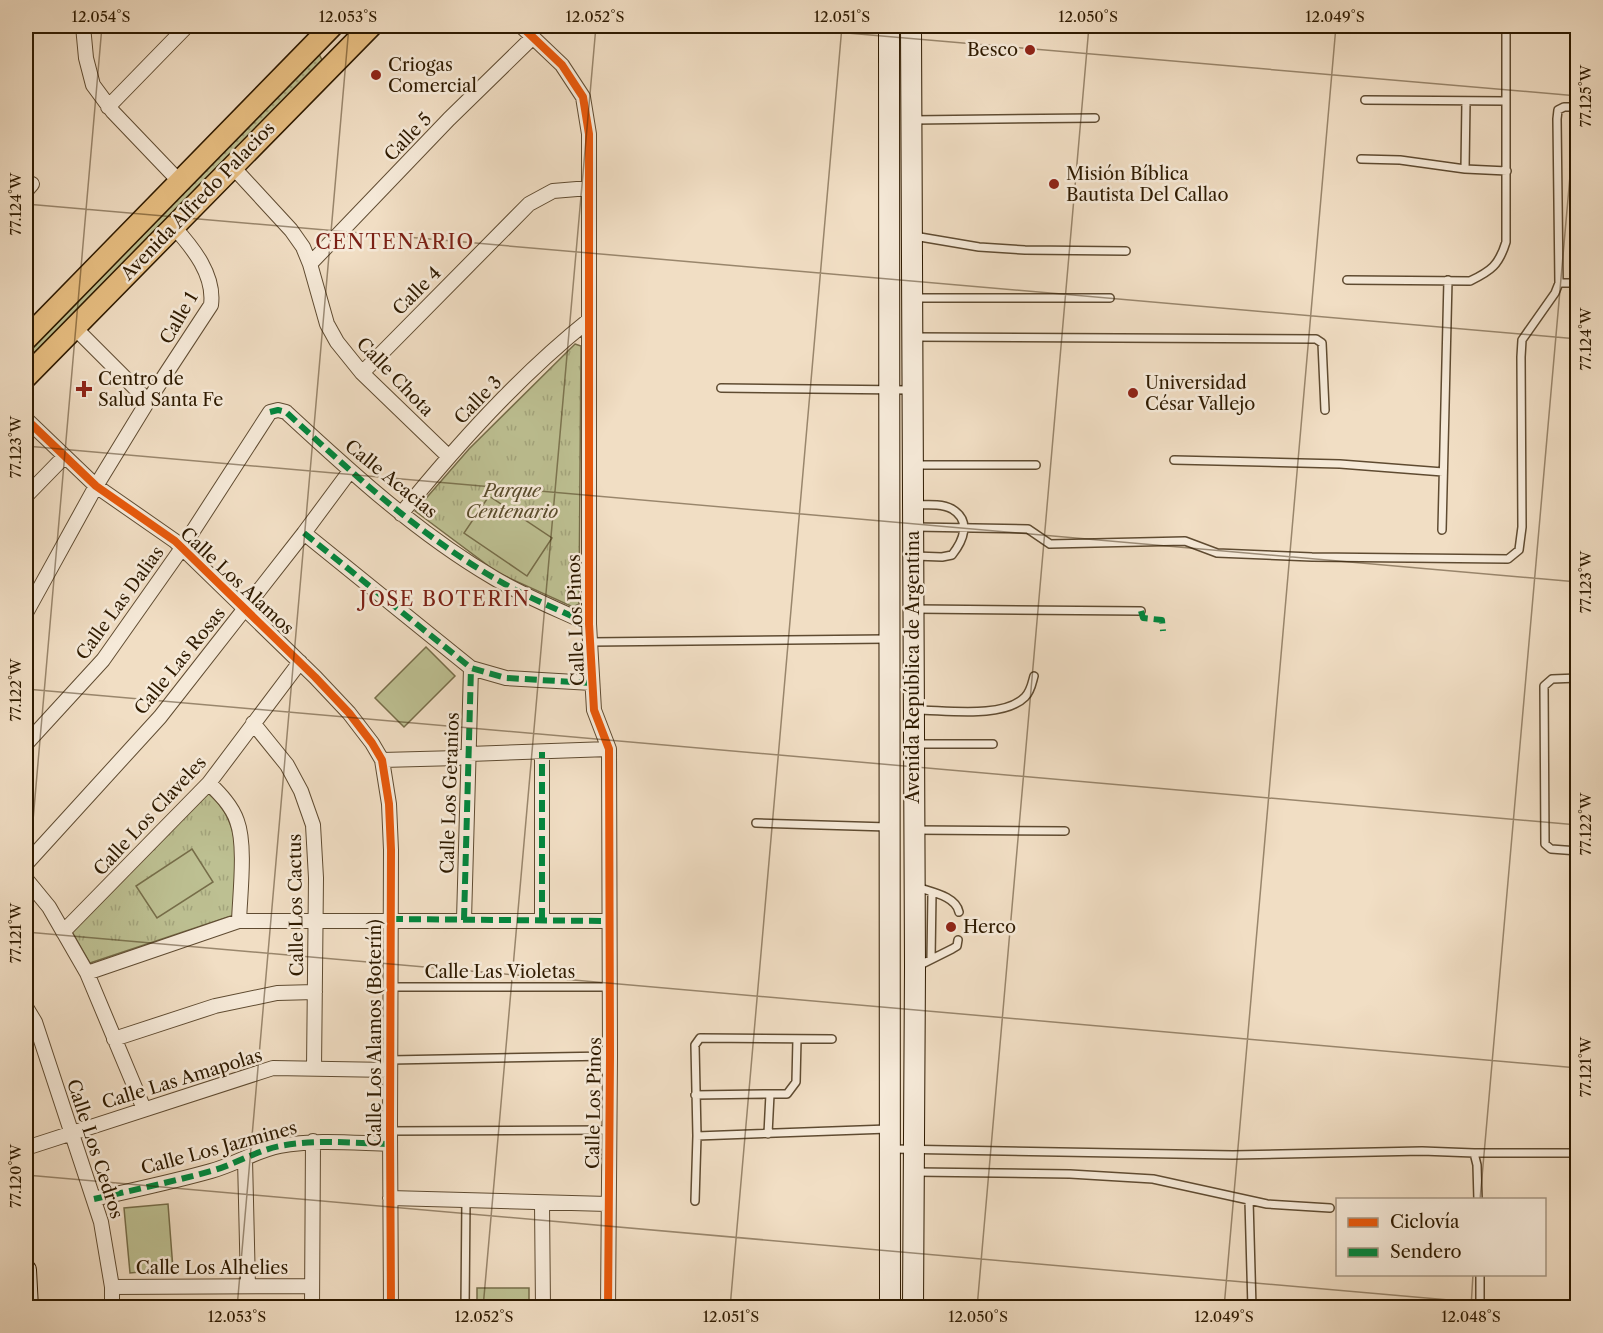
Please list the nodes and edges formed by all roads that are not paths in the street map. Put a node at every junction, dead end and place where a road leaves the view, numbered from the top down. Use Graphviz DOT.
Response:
graph roads {
  1 [pos="83,26"];
  2 [pos="188,26"];
  3 [pos="371,26"];
  4 [pos="521,26"];
  5 [pos="1506,26"];
  6 [pos="329,29"];
  7 [pos="889,33"];
  8 [pos="911,33"];
  9 [pos="533,37"];
  10 [pos="344,53"];
  11 [pos="1365,100"];
  12 [pos="1466,101"];
  13 [pos="1506,101"];
  14 [pos="108,107"];
  15 [pos="1578,107"];
  16 [pos="1095,118"];
  17 [pos="911,120"];
  18 [pos="1361,159"];
  19 [pos="911,162"];
  20 [pos="889,163"];
  21 [pos="232,166"];
  22 [pos="1465,169"];
  23 [pos="1507,171"];
  24 [pos="178,181"];
  25 [pos="589,188"];
  26 [pos="174,226"];
  27 [pos="911,235"];
  28 [pos="1126,251"];
  29 [pos="310,264"];
  30 [pos="1347,280"];
  31 [pos="1448,280"];
  32 [pos="1559,283"];
  33 [pos="1578,283"];
  34 [pos="1110,298"];
  35 [pos="912,308"];
  36 [pos="889,317"];
  37 [pos="589,320"];
  38 [pos="74,327"];
  39 [pos="912,338"];
  40 [pos="26,339"];
  41 [pos="362,373"];
  42 [pos="26,377"];
  43 [pos="721,388"];
  44 [pos="889,390"];
  45 [pos="912,390"];
  46 [pos="148,401"];
  47 [pos="1325,410"];
  48 [pos="270,412"];
  49 [pos="26,419"];
  50 [pos="448,456"];
  51 [pos="64,457"];
  52 [pos="1173,460"];
  53 [pos="912,465"];
  54 [pos="1036,465"];
  55 [pos="350,471"];
  56 [pos="1443,472"];
  57 [pos="96,486"];
  58 [pos="26,496"];
  59 [pos="913,505"];
  60 [pos="401,514"];
  61 [pos="912,527"];
  62 [pos="964,527"];
  63 [pos="1442,530"];
  64 [pos="304,533"];
  65 [pos="182,548"];
  66 [pos="913,556"];
  67 [pos="244,608"];
  68 [pos="913,609"];
  69 [pos="1141,611"];
  70 [pos="26,613"];
  71 [pos="589,624"];
  72 [pos="890,639"];
  73 [pos="591,642"];
  74 [pos="300,662"];
  75 [pos="471,668"];
  76 [pos="1034,676"];
  77 [pos="1578,678"];
  78 [pos="592,683"];
  79 [pos="914,710"];
  80 [pos="253,723"];
  81 [pos="26,744"];
  82 [pos="914,744"];
  83 [pos="993,744"];
  84 [pos="609,749"];
  85 [pos="542,752"];
  86 [pos="469,754"];
  87 [pos="382,760"];
  88 [pos="209,783"];
  89 [pos="756,823"];
  90 [pos="890,827"];
  91 [pos="914,830"];
  92 [pos="1065,831"];
  93 [pos="1578,851"];
  94 [pos="26,864"];
  95 [pos="26,879"];
  96 [pos="923,890"];
  97 [pos="959,912"];
  98 [pos="316,920"];
  99 [pos="391,920"];
  100 [pos="464,920"];
  101 [pos="542,920"];
  102 [pos="239,921"];
  103 [pos="609,921"];
  104 [pos="63,932"];
  105 [pos="958,940"];
  106 [pos="923,963"];
  107 [pos="87,973"];
  108 [pos="391,987"];
  109 [pos="609,987"];
  110 [pos="315,992"];
  111 [pos="26,1007"];
  112 [pos="114,1039"];
  113 [pos="797,1039"];
  114 [pos="832,1040"];
  115 [pos="610,1056"];
  116 [pos="390,1065"];
  117 [pos="314,1069"];
  118 [pos="770,1094"];
  119 [pos="696,1095"];
  120 [pos="144,1109"];
  121 [pos="890,1129"];
  122 [pos="608,1130"];
  123 [pos="72,1132"];
  124 [pos="768,1134"];
  125 [pos="697,1136"];
  126 [pos="390,1138"];
  127 [pos="313,1142"];
  128 [pos="26,1148"];
  129 [pos="890,1149"];
  130 [pos="913,1149"];
  131 [pos="1578,1153"];
  132 [pos="1474,1154"];
  133 [pos="245,1159"];
  134 [pos="913,1172"];
  135 [pos="390,1198"];
  136 [pos="1478,1198"];
  137 [pos="94,1199"];
  138 [pos="465,1200"];
  139 [pos="1250,1200"];
  140 [pos="695,1201"];
  141 [pos="542,1203"];
  142 [pos="608,1204"];
  143 [pos="1330,1208"];
  144 [pos="26,1270"];
  145 [pos="1480,1276"];
  146 [pos="248,1286"];
  147 [pos="312,1286"];
  148 [pos="112,1287"];
  149 [pos="28,1308"];
  150 [pos="112,1308"];
  151 [pos="312,1308"];
  152 [pos="392,1308"];
  153 [pos="465,1308"];
  154 [pos="543,1308"];
  155 [pos="608,1308"];
  156 [pos="890,1308"];
  157 [pos="913,1308"];
  158 [pos="1252,1308"];
  159 [pos="1480,1308"];
  1 -- 14 [label="street"];
  2 -- 14 [label="street"];
  3 -- 10 [label="main road, Avenida Alfredo Palacios"];
  4 -- 9 [label="street, Calle Los Pinos"];
  5 -- 13 [label="lane"];
  6 -- 10 [label="main road"];
  6 -- 24 [label="main road, Avenida Alfredo Palacios"];
  7 -- 8 [label="main road"];
  7 -- 20 [label="main road, Avenida República de Argentina"];
  8 -- 17 [label="main road, Avenida República de Argentina"];
  9 -- 25 [label="street, Calle Los Pinos"];
  9 -- 29 [label="street, Calle 5"];
  10 -- 21 [label="main road, Avenida Alfredo Palacios"];
  11 -- 12 [label="lane"];
  12 -- 13 [label="lane"];
  12 -- 22 [label="lane"];
  13 -- 23 [label="lane"];
  14 -- 24 [label="street"];
  15 -- 32 [label="lane"];
  16 -- 17 [label="lane"];
  17 -- 19 [label="main road, Avenida República de Argentina"];
  18 -- 22 [label="lane"];
  19 -- 20 [label="main road"];
  19 -- 27 [label="main road, Avenida República de Argentina"];
  20 -- 36 [label="main road, Avenida República de Argentina"];
  21 -- 26 [label="main road, Avenida Alfredo Palacios"];
  21 -- 29 [label="street, Calle Chota"];
  22 -- 23 [label="lane"];
  23 -- 31 [label="lane"];
  24 -- 40 [label="main road, Avenida Alfredo Palacios"];
  25 -- 37 [label="street, Calle Los Pinos"];
  25 -- 41 [label="street, Calle 4"];
  26 -- 38 [label="main road, Avenida Alfredo Palacios"];
  26 -- 46 [label="street, Calle 1"];
  27 -- 28 [label="lane"];
  27 -- 35 [label="main road, Avenida República de Argentina"];
  29 -- 41 [label="street, Calle Chota"];
  30 -- 31 [label="lane"];
  31 -- 56 [label="lane"];
  32 -- 33 [label="lane"];
  32 -- 62 [label="lane"];
  34 -- 35 [label="lane"];
  35 -- 36 [label="main road"];
  35 -- 39 [label="main road, Avenida República de Argentina"];
  36 -- 44 [label="main road, Avenida República de Argentina"];
  37 -- 50 [label="street, Calle 3"];
  37 -- 71 [label="street, Calle Los Pinos"];
  38 -- 42 [label="main road, Avenida Alfredo Palacios"];
  38 -- 46 [label="street"];
  39 -- 45 [label="main road, Avenida República de Argentina"];
  39 -- 47 [label="lane"];
  41 -- 50 [label="street, Calle Chota"];
  43 -- 44 [label="lane"];
  44 -- 45 [label="lane"];
  44 -- 72 [label="main road, Avenida República de Argentina"];
  45 -- 53 [label="main road, Avenida República de Argentina"];
  46 -- 57 [label="street, Calle 1"];
  48 -- 55 [label="street, Calle Acacias"];
  48 -- 65 [label="street, Calle Las Dalias"];
  49 -- 51 [label="street, Calle Los Alamos"];
  50 -- 60 [label="street, Calle 3"];
  51 -- 57 [label="street, Calle Los Alamos"];
  51 -- 58 [label="street"];
  52 -- 56 [label="lane"];
  53 -- 54 [label="lane"];
  53 -- 59 [label="main road, Avenida República de Argentina"];
  55 -- 60 [label="street, Calle Acacias"];
  55 -- 64 [label="street, Calle Las Rosas"];
  56 -- 63 [label="lane"];
  57 -- 65 [label="street, Calle Los Alamos"];
  57 -- 70 [label="street, Calle 1"];
  59 -- 61 [label="main road, Avenida República de Argentina"];
  59 -- 62 [label="lane"];
  60 -- 71 [label="street, Calle Acacias"];
  61 -- 62 [label="lane"];
  61 -- 66 [label="main road, Avenida República de Argentina"];
  62 -- 66 [label="lane"];
  64 -- 67 [label="street, Calle Las Rosas"];
  64 -- 75 [label="street"];
  65 -- 67 [label="street, Calle Los Alamos"];
  65 -- 81 [label="street, Calle Las Dalias"];
  66 -- 68 [label="main road, Avenida República de Argentina"];
  67 -- 74 [label="street, Calle Los Alamos"];
  67 -- 94 [label="street, Calle Las Rosas"];
  68 -- 69 [label="lane"];
  68 -- 79 [label="main road, Avenida República de Argentina"];
  71 -- 73 [label="street, Calle Los Pinos"];
  72 -- 73 [label="lane"];
  72 -- 90 [label="main road, Avenida República de Argentina"];
  73 -- 78 [label="street, Calle Los Pinos"];
  74 -- 80 [label="street, Calle Los Claveles"];
  74 -- 87 [label="street, Calle Los Alamos"];
  75 -- 78 [label="street"];
  75 -- 86 [label="street, Calle Los Geranios"];
  76 -- 79 [label="lane"];
  77 -- 93 [label="lane"];
  78 -- 84 [label="street, Calle Los Pinos"];
  79 -- 82 [label="main road, Avenida República de Argentina"];
  80 -- 88 [label="street, Calle Los Claveles"];
  80 -- 98 [label="street, Calle Los Cactus"];
  82 -- 83 [label="lane"];
  82 -- 91 [label="main road, Avenida República de Argentina"];
  84 -- 85 [label="street"];
  84 -- 103 [label="street, Calle Los Pinos"];
  85 -- 86 [label="street"];
  85 -- 101 [label="street"];
  86 -- 87 [label="street"];
  86 -- 100 [label="street, Calle Los Geranios"];
  87 -- 99 [label="street, Calle Los Alamos (Boterín)"];
  88 -- 102 [label="street"];
  88 -- 104 [label="street, Calle Los Claveles"];
  89 -- 90 [label="lane"];
  90 -- 121 [label="main road, Avenida República de Argentina"];
  91 -- 92 [label="lane"];
  91 -- 96 [label="main road, Avenida República de Argentina"];
  95 -- 104 [label="street"];
  96 -- 97 [label="lane"];
  96 -- 106 [label="main road, Avenida República de Argentina"];
  98 -- 99 [label="street"];
  98 -- 102 [label="street"];
  98 -- 110 [label="street, Calle Los Cactus"];
  99 -- 100 [label="street"];
  99 -- 108 [label="street, Calle Los Alamos (Boterín)"];
  100 -- 101 [label="street"];
  101 -- 103 [label="street"];
  102 -- 107 [label="street"];
  103 -- 109 [label="street, Calle Los Pinos"];
  104 -- 107 [label="street"];
  105 -- 106 [label="lane"];
  106 -- 130 [label="main road, Avenida República de Argentina"];
  107 -- 112 [label="street"];
  108 -- 109 [label="lane, Calle Las Violetas"];
  108 -- 116 [label="street, Calle Los Alamos (Boterín)"];
  109 -- 115 [label="street, Calle Los Pinos"];
  110 -- 112 [label="street"];
  110 -- 117 [label="street, Calle Los Cactus"];
  111 -- 123 [label="street, Calle Los Cedros"];
  112 -- 120 [label="street"];
  113 -- 114 [label="lane"];
  113 -- 118 [label="lane"];
  113 -- 119 [label="lane"];
  115 -- 116 [label="lane, Calle Las Amapolas"];
  115 -- 122 [label="street, Calle Los Pinos"];
  116 -- 117 [label="street, Calle Las Amapolas"];
  116 -- 126 [label="street, Calle Los Alamos (Boterín)"];
  117 -- 120 [label="street, Calle Las Amapolas"];
  118 -- 119 [label="lane"];
  118 -- 124 [label="lane"];
  119 -- 125 [label="lane"];
  120 -- 123 [label="street, Calle Las Amapolas"];
  121 -- 124 [label="lane"];
  121 -- 129 [label="main road, Avenida República de Argentina"];
  122 -- 126 [label="lane, Calle Los Jazmines"];
  122 -- 142 [label="street, Calle Los Pinos"];
  123 -- 128 [label="street, Calle Las Amapolas"];
  123 -- 137 [label="street, Calle Los Cedros"];
  124 -- 125 [label="lane"];
  125 -- 140 [label="lane"];
  126 -- 127 [label="street, Calle Los Jazmines"];
  126 -- 135 [label="street, Calle Los Alamos (Boterín)"];
  127 -- 133 [label="street, Calle Los Jazmines"];
  127 -- 147 [label="street"];
  129 -- 130 [label="lane"];
  129 -- 156 [label="main road, Avenida República de Argentina"];
  130 -- 132 [label="lane"];
  130 -- 134 [label="main road, Avenida República de Argentina"];
  131 -- 132 [label="lane"];
  132 -- 136 [label="lane"];
  133 -- 137 [label="street, Calle Los Jazmines"];
  133 -- 146 [label="street"];
  134 -- 139 [label="lane"];
  134 -- 157 [label="main road, Avenida República de Argentina"];
  135 -- 138 [label="street"];
  135 -- 152 [label="street, Calle Los Alamos (Boterín)"];
  137 -- 148 [label="street, Calle Los Cedros"];
  138 -- 141 [label="street"];
  138 -- 153 [label="lane"];
  139 -- 143 [label="lane"];
  139 -- 158 [label="lane"];
  141 -- 142 [label="street"];
  141 -- 154 [label="street"];
  142 -- 155 [label="street, Calle Los Pinos"];
  144 -- 149 [label="main road"];
  145 -- 159 [label="lane"];
  146 -- 147 [label="street, Calle Los Alhelies"];
  146 -- 148 [label="street, Calle Los Alhelies"];
  147 -- 151 [label="street"];
  148 -- 150 [label="street, Calle Los Cedros"];
}
